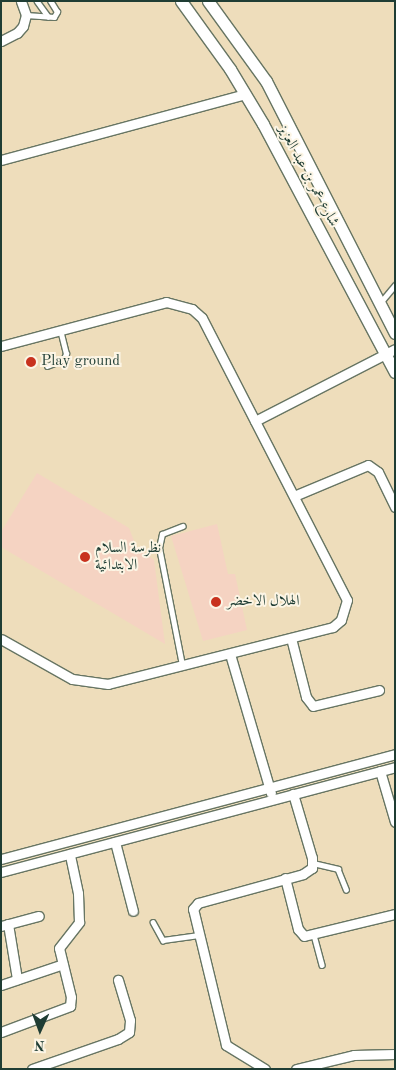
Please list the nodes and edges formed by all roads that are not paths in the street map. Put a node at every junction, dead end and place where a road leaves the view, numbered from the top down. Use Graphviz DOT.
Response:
graph roads {
  1 [pos="21,1"];
  2 [pos="37,1"];
  3 [pos="50,1"];
  4 [pos="181,1"];
  5 [pos="208,1"];
  6 [pos="26,15"];
  7 [pos="48,16"];
  8 [pos="1,40"];
  9 [pos="245,94"];
  10 [pos="1,160"];
  11 [pos="395,285"];
  12 [pos="379,304"];
  13 [pos="60,330"];
  14 [pos="395,333"];
  15 [pos="1,346"];
  16 [pos="390,352"];
  17 [pos="47,366"];
  18 [pos="395,372"];
  19 [pos="255,421"];
  20 [pos="294,496"];
  21 [pos="395,507"];
  22 [pos="182,526"];
  23 [pos="291,638"];
  24 [pos="1,639"];
  25 [pos="230,654"];
  26 [pos="182,666"];
  27 [pos="379,690"];
  28 [pos="395,754"];
  29 [pos="395,767"];
  30 [pos="380,771"];
  31 [pos="270,787"];
  32 [pos="293,794"];
  33 [pos="273,799"];
  34 [pos="395,822"];
  35 [pos="114,842"];
  36 [pos="70,854"];
  37 [pos="1,859"];
  38 [pos="313,863"];
  39 [pos="1,872"];
  40 [pos="285,878"];
  41 [pos="346,889"];
  42 [pos="133,912"];
  43 [pos="395,914"];
  44 [pos="39,916"];
  45 [pos="153,922"];
  46 [pos="5,925"];
  47 [pos="197,935"];
  48 [pos="314,935"];
  49 [pos="63,964"];
  50 [pos="322,965"];
  51 [pos="18,980"];
  52 [pos="118,980"];
  53 [pos="1,985"];
  54 [pos="1,1032"];
  55 [pos="395,1054"];
  56 [pos="32,1069"];
  57 [pos="265,1069"];
  58 [pos="296,1069"];
  1 -- 6 [label="street"];
  2 -- 7 [label="lane"];
  3 -- 7 [label="lane"];
  4 -- 9 [label="street, شارع عمر بن عبد العزيز"];
  5 -- 12 [label="street, شارع عمر بن عبد العزيز"];
  6 -- 7 [label="lane"];
  6 -- 8 [label="street"];
  9 -- 10 [label="street"];
  9 -- 16 [label="street, شارع عمر بن عبد العزيز"];
  11 -- 12 [label="lane"];
  12 -- 14 [label="street, شارع عمر بن عبد العزيز"];
  13 -- 15 [label="street"];
  13 -- 17 [label="lane"];
  13 -- 19 [label="street"];
  16 -- 18 [label="street, شارع عمر بن عبد العزيز"];
  16 -- 19 [label="street"];
  19 -- 20 [label="street"];
  20 -- 21 [label="street"];
  20 -- 23 [label="street"];
  22 -- 26 [label="lane"];
  23 -- 25 [label="street"];
  23 -- 27 [label="street"];
  24 -- 26 [label="street"];
  25 -- 26 [label="street"];
  25 -- 31 [label="street"];
  28 -- 31 [label="street"];
  29 -- 30 [label="street"];
  30 -- 32 [label="street"];
  30 -- 34 [label="street"];
  31 -- 33 [label="street"];
  31 -- 37 [label="street"];
  32 -- 33 [label="street"];
  32 -- 38 [label="street"];
  33 -- 35 [label="street"];
  35 -- 36 [label="street"];
  35 -- 42 [label="street"];
  36 -- 39 [label="street"];
  36 -- 49 [label="street"];
  38 -- 40 [label="street"];
  38 -- 41 [label="lane"];
  40 -- 47 [label="street"];
  40 -- 48 [label="street"];
  43 -- 48 [label="street"];
  44 -- 46 [label="street"];
  45 -- 47 [label="lane"];
  46 -- 51 [label="street"];
  47 -- 57 [label="street"];
  48 -- 50 [label="lane"];
  49 -- 51 [label="street"];
  49 -- 54 [label="street"];
  51 -- 53 [label="street"];
  52 -- 56 [label="street"];
  55 -- 58 [label="street"];
}
